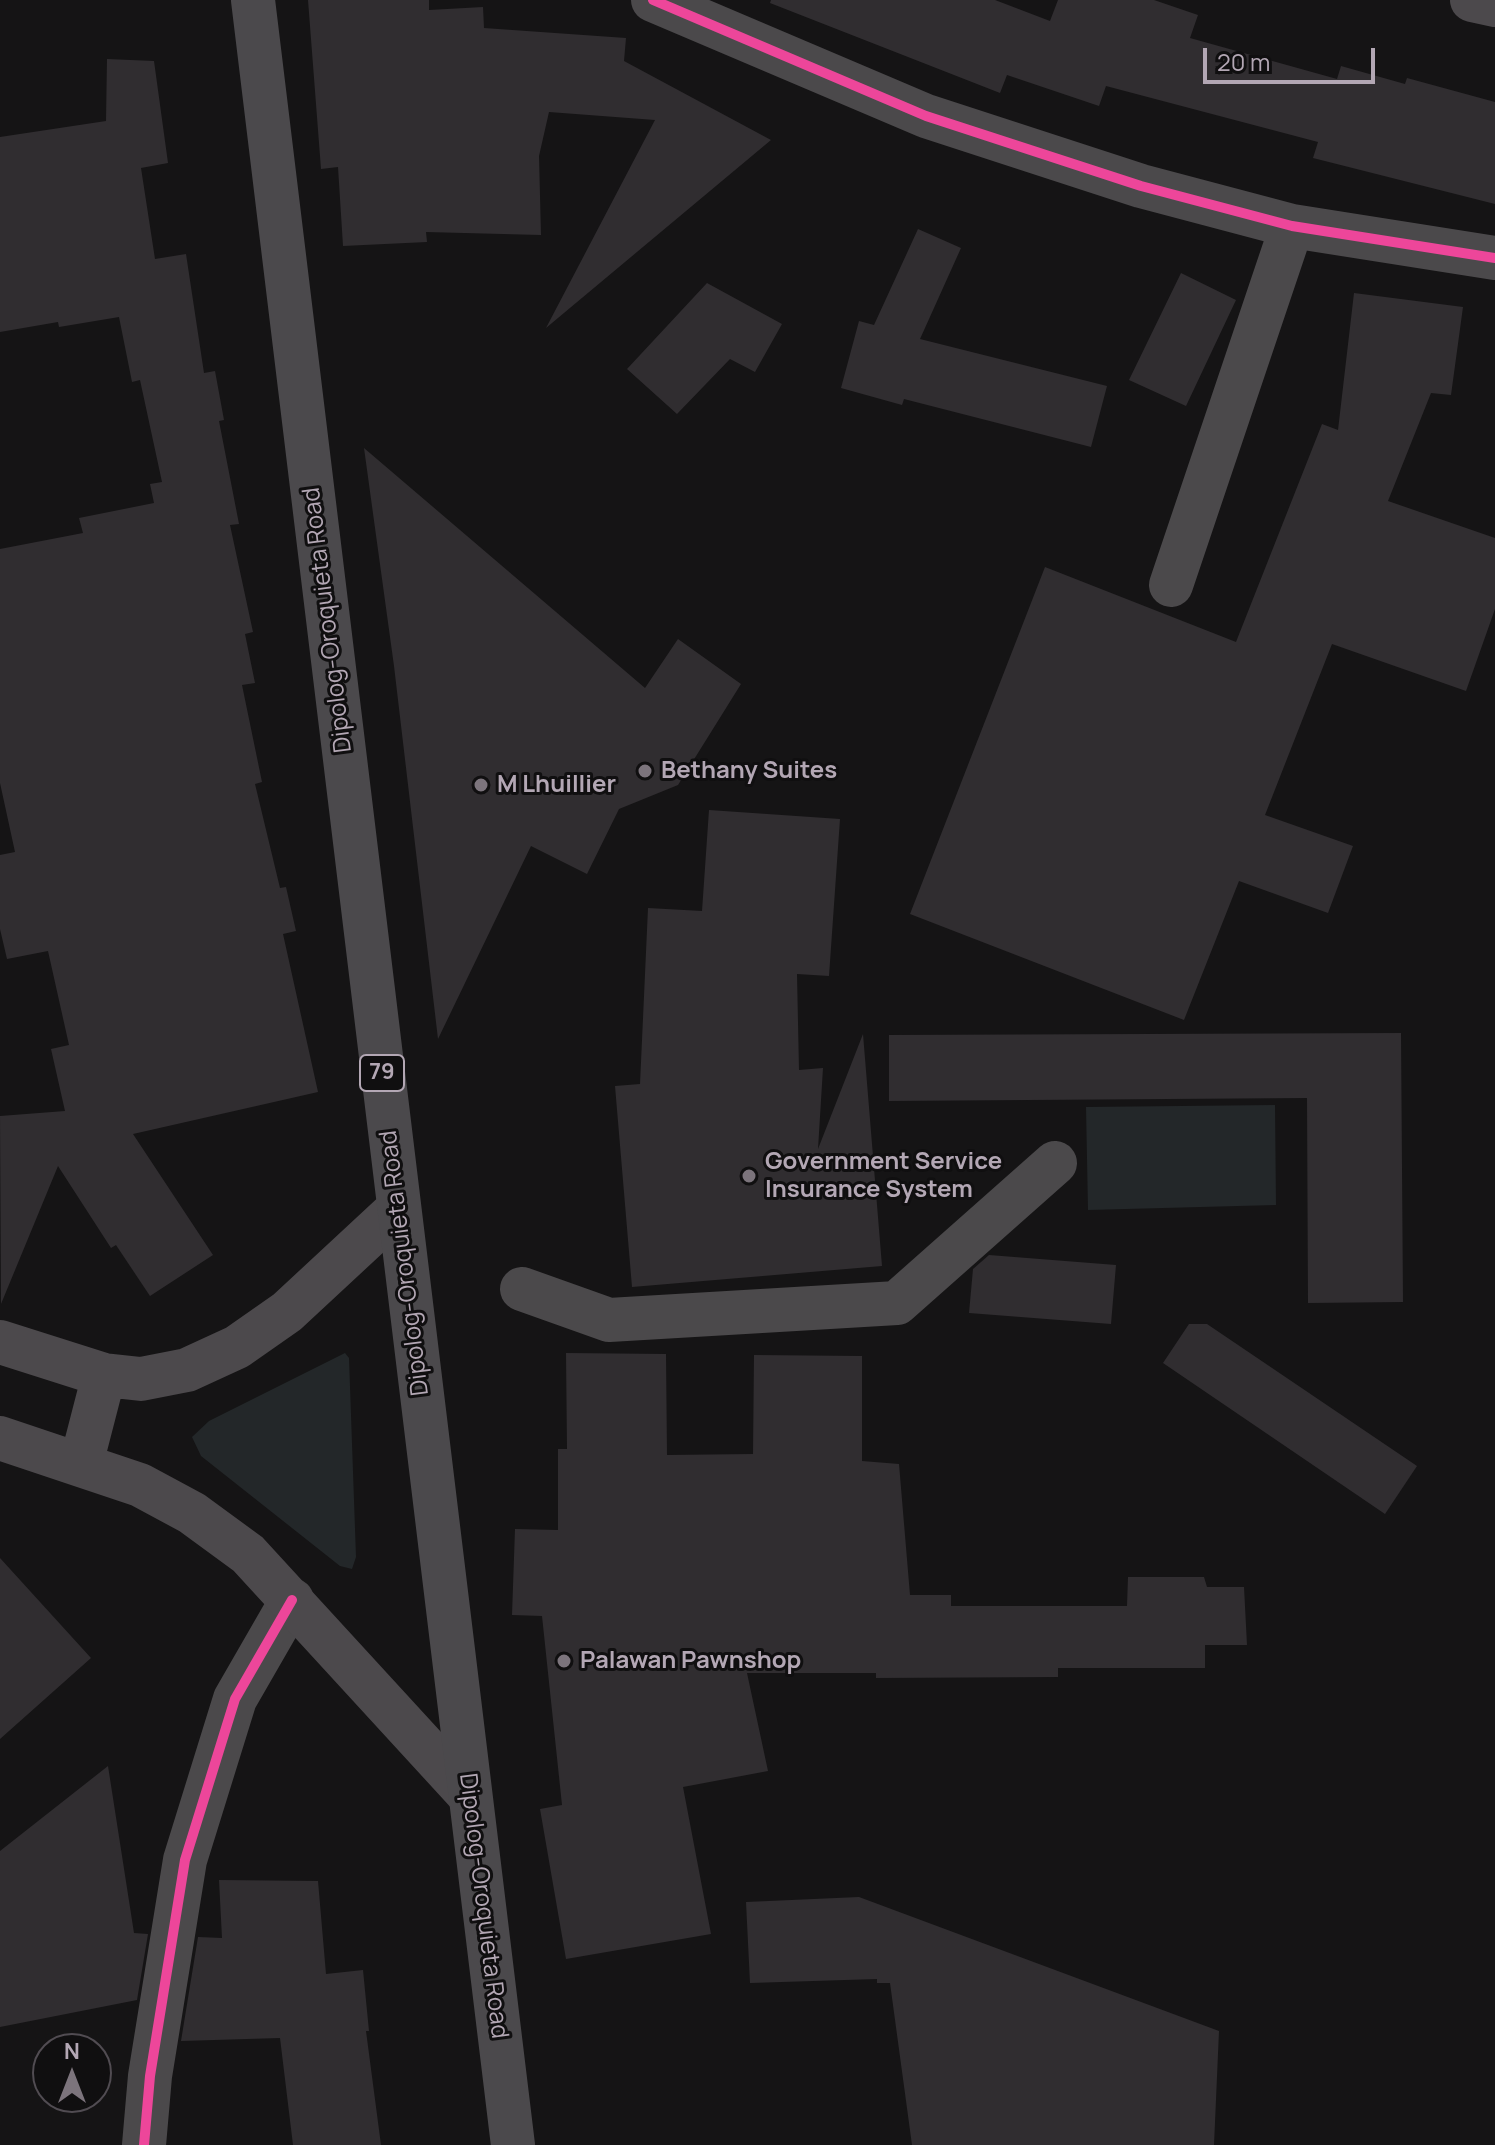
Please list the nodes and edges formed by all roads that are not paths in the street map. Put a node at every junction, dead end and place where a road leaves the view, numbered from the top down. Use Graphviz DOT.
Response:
graph roads {
  1 [pos="253,0"];
  2 [pos="653,0"];
  3 [pos="1472,0"];
  4 [pos="1495,5"];
  5 [pos="1292,226"];
  6 [pos="1495,258"];
  7 [pos="1171,585"];
  8 [pos="1055,1163"];
  9 [pos="399,1208"];
  10 [pos="522,1289"];
  11 [pos="0,1342"];
  12 [pos="104,1375"];
  13 [pos="0,1438"];
  14 [pos="81,1464"];
  15 [pos="292,1600"];
  16 [pos="470,1796"];
  17 [pos="144,2145"];
  18 [pos="513,2145"];
  1 -- 9 [label="highway, Dipolog-Oroquieta Road / 79"];
  2 -- 5 [label="street"];
  3 -- 4 [label="main road"];
  5 -- 6 [label="street"];
  5 -- 7 [label="street"];
  8 -- 10 [label="street"];
  9 -- 12 [label="main road"];
  9 -- 16 [label="highway, Dipolog-Oroquieta Road / 79"];
  11 -- 12 [label="main road"];
  12 -- 14 [label="main road"];
  13 -- 14 [label="main road"];
  14 -- 15 [label="main road"];
  15 -- 16 [label="main road"];
  15 -- 17 [label="street"];
  16 -- 18 [label="highway, Dipolog-Oroquieta Road / 79"];
}
